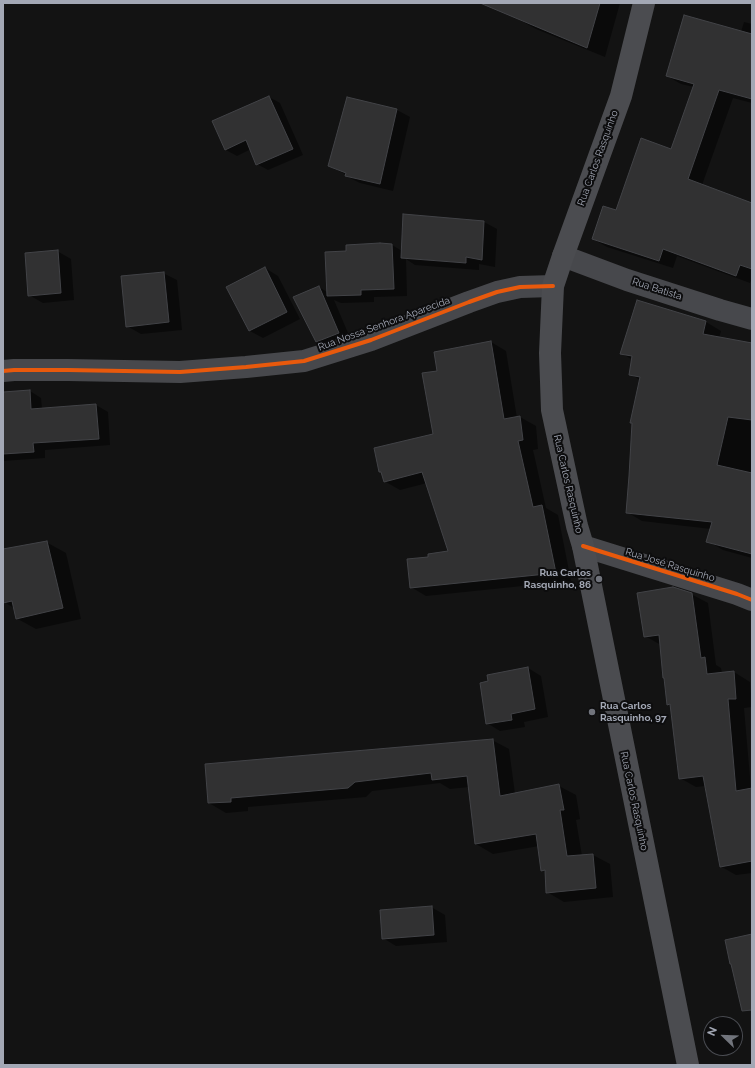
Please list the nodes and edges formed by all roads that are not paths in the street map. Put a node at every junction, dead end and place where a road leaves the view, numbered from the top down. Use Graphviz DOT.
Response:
graph roads {
  1 [pos="644,3"];
  2 [pos="563,256"];
  3 [pos="554,286"];
  4 [pos="752,319"];
  5 [pos="3,371"];
  6 [pos="583,546"];
  7 [pos="752,600"];
  8 [pos="688,1065"];
  1 -- 2 [label="main road, Rua Carlos Rasquinho"];
  2 -- 3 [label="main road, Rua Carlos Rasquinho"];
  2 -- 4 [label="street, Rua Batista"];
  3 -- 5 [label="street, Rua Nossa Senhora Aparecida"];
  3 -- 6 [label="main road, Rua Carlos Rasquinho"];
  6 -- 7 [label="street, Rua José Rasquinho"];
  6 -- 8 [label="main road, Rua Carlos Rasquinho"];
}
